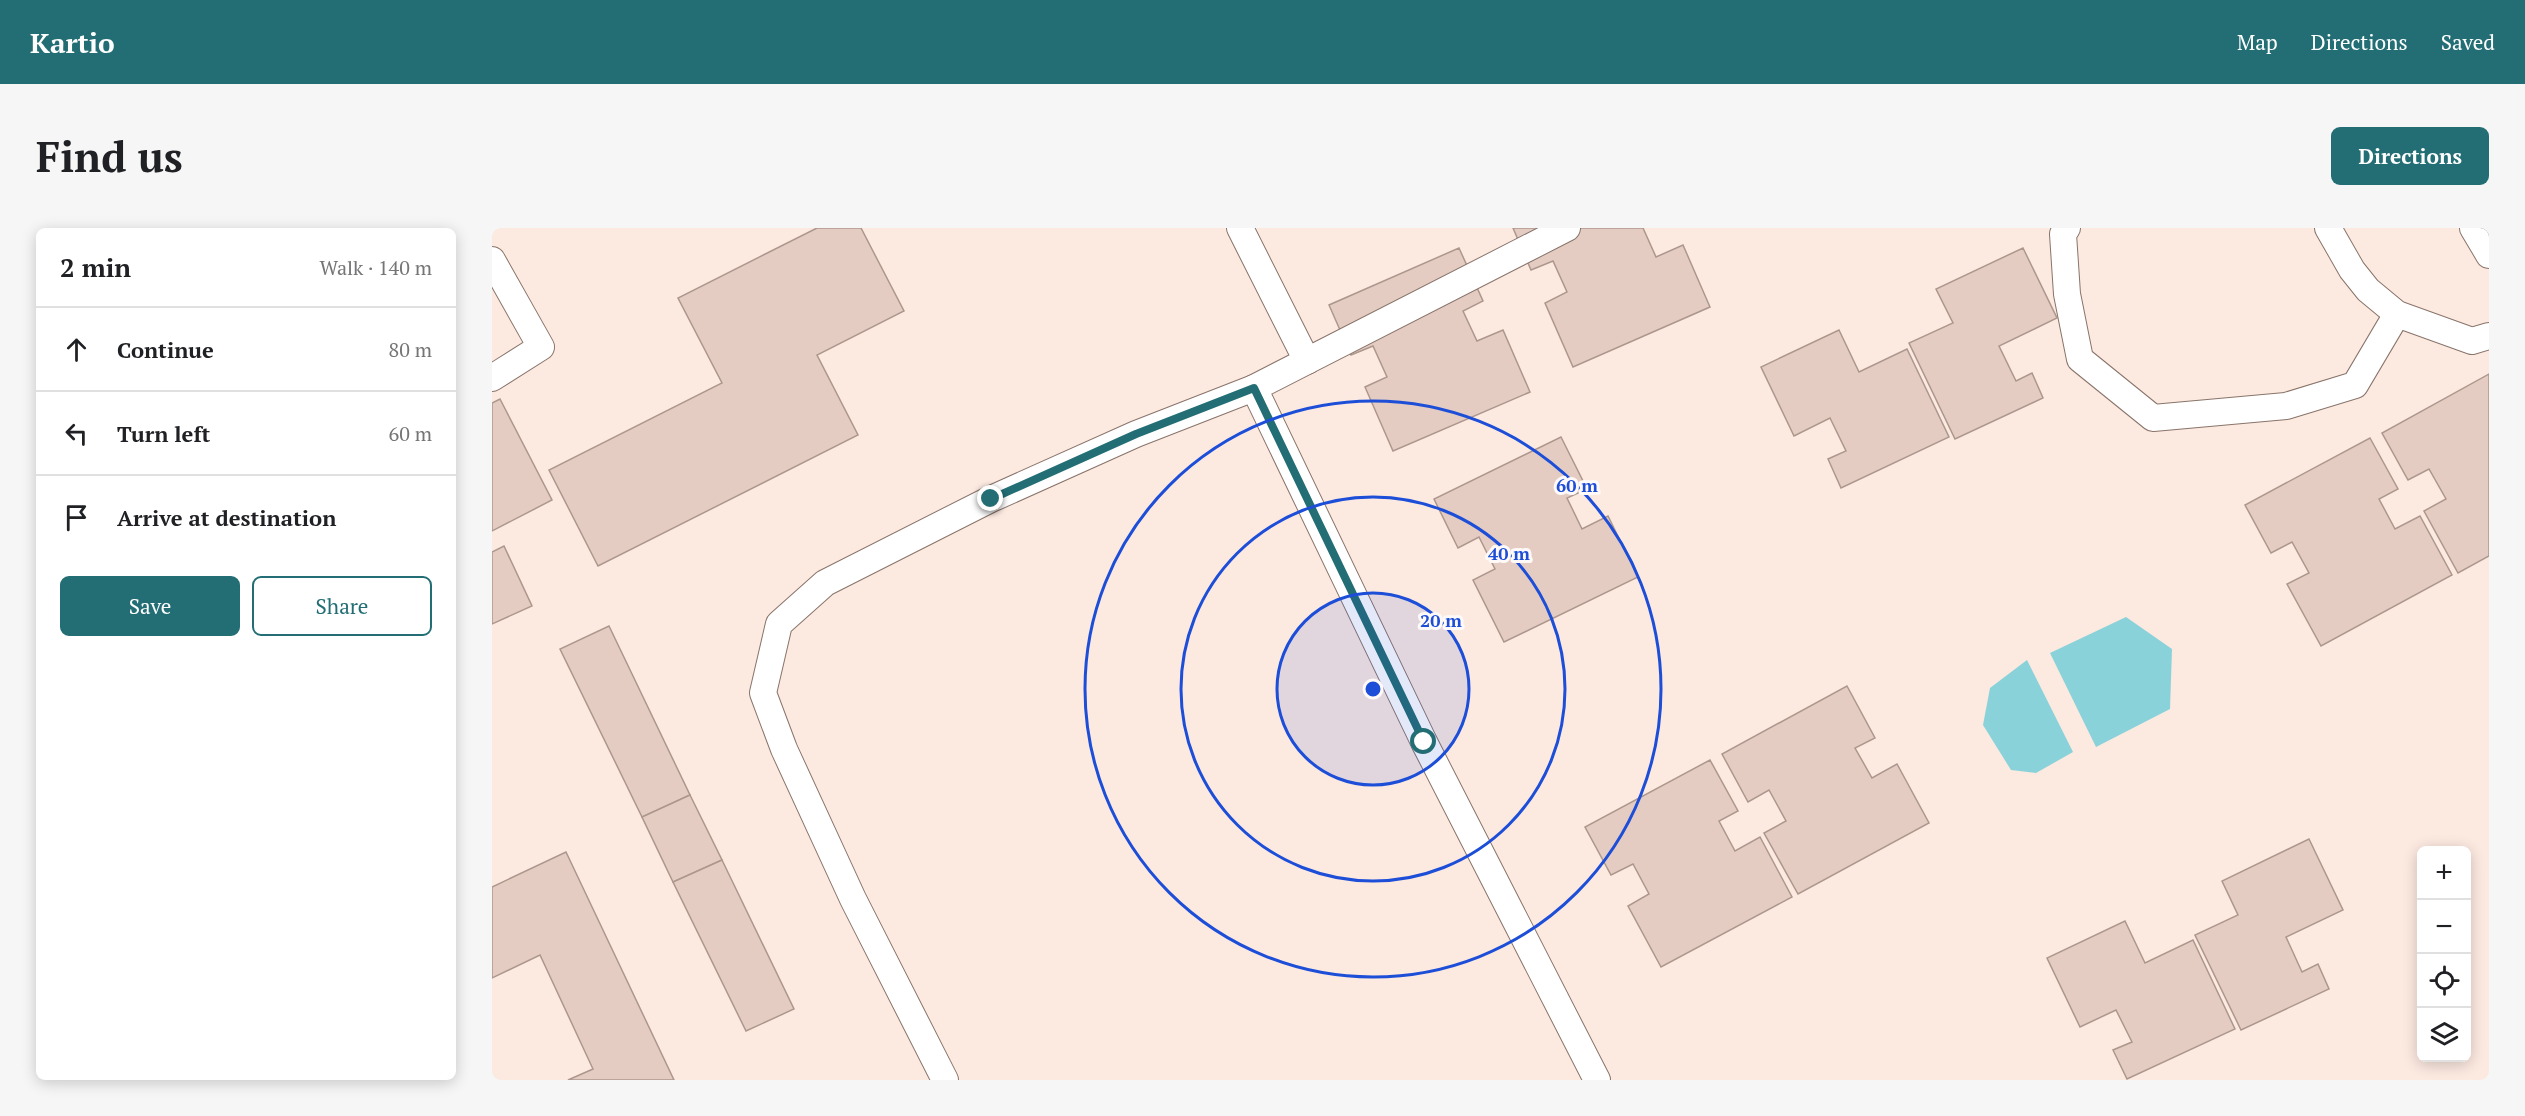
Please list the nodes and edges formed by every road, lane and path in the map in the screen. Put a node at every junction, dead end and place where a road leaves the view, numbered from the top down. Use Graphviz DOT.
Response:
graph roads {
  1 [pos="1240,228"];
  2 [pos="1567,228"];
  3 [pos="2067,228"];
  4 [pos="2328,228"];
  5 [pos="2473,228"];
  6 [pos="2489,255"];
  7 [pos="492,260"];
  8 [pos="2397,314"];
  9 [pos="2489,336"];
  10 [pos="1306,361"];
  11 [pos="492,378"];
  12 [pos="1254,388"];
  13 [pos="945,1080"];
  14 [pos="1597,1080"];
  1 -- 10 [label="street"];
  2 -- 10 [label="street"];
  3 -- 8 [label="street"];
  4 -- 8 [label="street"];
  5 -- 6 [label="street"];
  7 -- 11 [label="street"];
  8 -- 9 [label="street"];
  10 -- 12 [label="street"];
  12 -- 13 [label="street"];
  12 -- 14 [label="street"];
}
